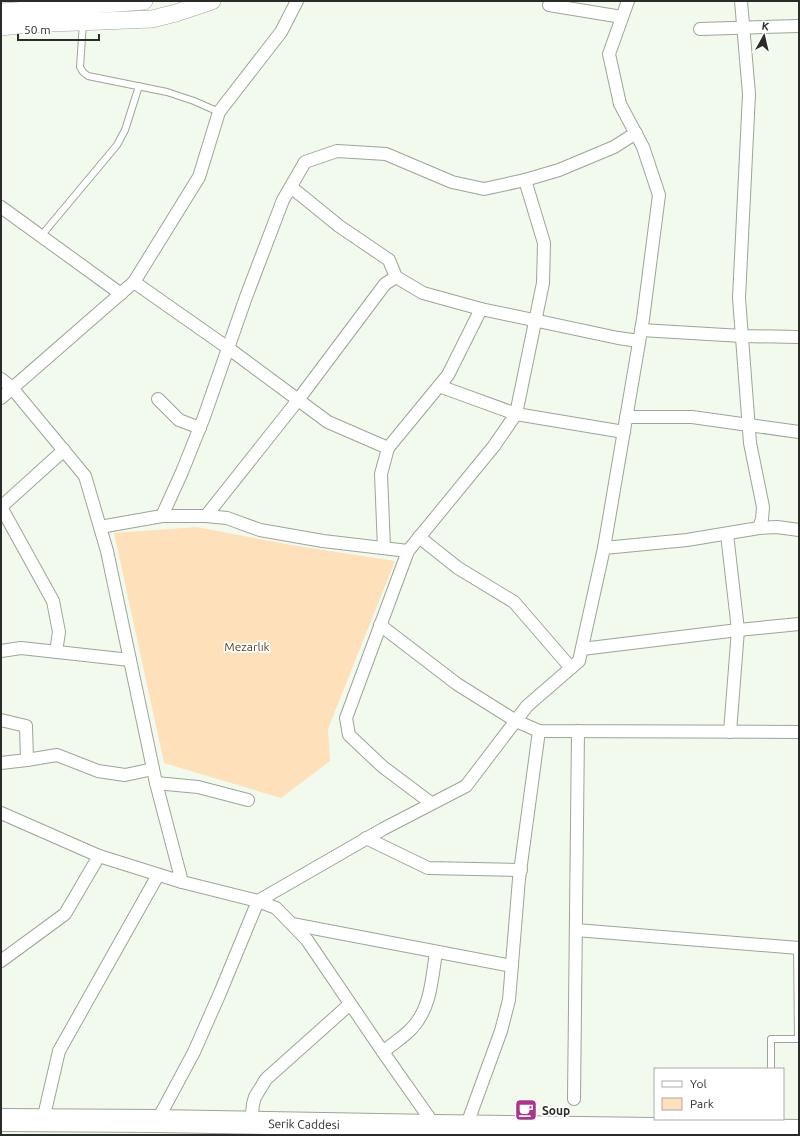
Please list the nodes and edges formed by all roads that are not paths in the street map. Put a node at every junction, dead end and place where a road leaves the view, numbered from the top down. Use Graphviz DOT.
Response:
graph roads {
  1 [pos="144,1"];
  2 [pos="212,1"];
  3 [pos="297,1"];
  4 [pos="628,1"];
  5 [pos="741,1"];
  6 [pos="549,5"];
  7 [pos="1,12"];
  8 [pos="622,17"];
  9 [pos="83,22"];
  10 [pos="799,26"];
  11 [pos="1,27"];
  12 [pos="743,28"];
  13 [pos="700,29"];
  14 [pos="139,86"];
  15 [pos="219,112"];
  16 [pos="636,133"];
  17 [pos="525,180"];
  18 [pos="291,187"];
  19 [pos="1,207"];
  20 [pos="41,236"];
  21 [pos="396,277"];
  22 [pos="134,282"];
  23 [pos="122,294"];
  24 [pos="481,309"];
  25 [pos="536,320"];
  26 [pos="640,335"];
  27 [pos="742,336"];
  28 [pos="799,337"];
  29 [pos="228,348"];
  30 [pos="1,379"];
  31 [pos="439,386"];
  32 [pos="12,388"];
  33 [pos="1,398"];
  34 [pos="158,399"];
  35 [pos="298,400"];
  36 [pos="516,414"];
  37 [pos="626,417"];
  38 [pos="749,426"];
  39 [pos="200,428"];
  40 [pos="624,432"];
  41 [pos="799,432"];
  42 [pos="388,448"];
  43 [pos="64,450"];
  44 [pos="1,507"];
  45 [pos="162,516"];
  46 [pos="206,516"];
  47 [pos="100,527"];
  48 [pos="758,528"];
  49 [pos="799,530"];
  50 [pos="728,534"];
  51 [pos="420,537"];
  52 [pos="384,548"];
  53 [pos="604,548"];
  54 [pos="408,551"];
  55 [pos="799,624"];
  56 [pos="380,625"];
  57 [pos="738,630"];
  58 [pos="582,649"];
  59 [pos="1,651"];
  60 [pos="56,652"];
  61 [pos="130,660"];
  62 [pos="570,668"];
  63 [pos="1,720"];
  64 [pos="516,721"];
  65 [pos="539,731"];
  66 [pos="578,731"];
  67 [pos="730,732"];
  68 [pos="799,732"];
  69 [pos="27,760"];
  70 [pos="1,763"];
  71 [pos="153,769"];
  72 [pos="156,783"];
  73 [pos="248,800"];
  74 [pos="431,803"];
  75 [pos="1,813"];
  76 [pos="366,838"];
  77 [pos="99,856"];
  78 [pos="520,870"];
  79 [pos="158,874"];
  80 [pos="182,882"];
  81 [pos="258,901"];
  82 [pos="292,924"];
  83 [pos="576,930"];
  84 [pos="798,948"];
  85 [pos="436,952"];
  86 [pos="1,961"];
  87 [pos="512,966"];
  88 [pos="350,1004"];
  89 [pos="383,1052"];
  90 [pos="771,1068"];
  91 [pos="574,1099"];
  92 [pos="1,1120"];
  93 [pos="43,1120"];
  94 [pos="157,1120"];
  95 [pos="251,1122"];
  96 [pos="436,1126"];
  97 [pos="466,1127"];
  98 [pos="799,1131"];
  1 -- 7 [label="main road"];
  2 -- 9 [label="main road"];
  3 -- 15 [label="street"];
  4 -- 8 [label="street"];
  5 -- 12 [label="street"];
  6 -- 8 [label="street"];
  8 -- 16 [label="street"];
  9 -- 11 [label="main road"];
  9 -- 14 [label="lane"];
  10 -- 12 [label="street"];
  12 -- 13 [label="street"];
  12 -- 27 [label="street"];
  14 -- 15 [label="lane"];
  14 -- 20 [label="lane"];
  15 -- 22 [label="street"];
  16 -- 17 [label="street"];
  16 -- 26 [label="street"];
  17 -- 18 [label="street"];
  17 -- 25 [label="street"];
  18 -- 21 [label="street"];
  18 -- 29 [label="street"];
  19 -- 20 [label="street"];
  20 -- 23 [label="street"];
  21 -- 24 [label="street"];
  21 -- 35 [label="street"];
  22 -- 23 [label="street"];
  22 -- 29 [label="street"];
  23 -- 32 [label="street"];
  24 -- 25 [label="street"];
  24 -- 31 [label="street"];
  25 -- 26 [label="street"];
  25 -- 36 [label="street"];
  26 -- 27 [label="street"];
  26 -- 37 [label="street"];
  27 -- 28 [label="street"];
  27 -- 38 [label="street"];
  29 -- 35 [label="street"];
  29 -- 39 [label="street"];
  30 -- 32 [label="street"];
  31 -- 36 [label="street"];
  31 -- 42 [label="street"];
  32 -- 33 [label="street"];
  32 -- 43 [label="street"];
  34 -- 39 [label="street"];
  35 -- 42 [label="street"];
  35 -- 46 [label="street"];
  36 -- 40 [label="street"];
  36 -- 51 [label="street"];
  37 -- 38 [label="street"];
  37 -- 40 [label="street"];
  38 -- 41 [label="street"];
  38 -- 48 [label="street"];
  39 -- 45 [label="street"];
  40 -- 53 [label="street"];
  42 -- 52 [label="street"];
  43 -- 44 [label="street"];
  43 -- 47 [label="street"];
  44 -- 60 [label="street"];
  45 -- 46 [label="street"];
  45 -- 47 [label="street"];
  46 -- 52 [label="street"];
  47 -- 61 [label="street"];
  48 -- 49 [label="street"];
  48 -- 50 [label="street"];
  50 -- 53 [label="street"];
  50 -- 57 [label="street"];
  51 -- 54 [label="street"];
  51 -- 62 [label="street"];
  52 -- 54 [label="street"];
  53 -- 58 [label="street"];
  54 -- 56 [label="street"];
  55 -- 57 [label="street"];
  56 -- 64 [label="street"];
  56 -- 74 [label="street"];
  57 -- 58 [label="street"];
  57 -- 67 [label="street"];
  58 -- 62 [label="street"];
  59 -- 60 [label="street"];
  60 -- 61 [label="street"];
  61 -- 71 [label="street"];
  62 -- 64 [label="street"];
  63 -- 69 [label="street"];
  64 -- 65 [label="street"];
  64 -- 74 [label="street"];
  65 -- 66 [label="street"];
  65 -- 78 [label="street"];
  66 -- 67 [label="street"];
  66 -- 83 [label="street"];
  67 -- 68 [label="street"];
  69 -- 70 [label="street"];
  69 -- 71 [label="street"];
  71 -- 72 [label="street"];
  72 -- 73 [label="street"];
  72 -- 80 [label="street"];
  74 -- 76 [label="street"];
  75 -- 77 [label="street"];
  76 -- 78 [label="street"];
  76 -- 81 [label="street"];
  77 -- 79 [label="street"];
  77 -- 86 [label="street"];
  78 -- 87 [label="street"];
  79 -- 80 [label="street"];
  79 -- 93 [label="street"];
  80 -- 81 [label="street"];
  81 -- 82 [label="street"];
  81 -- 94 [label="street"];
  82 -- 85 [label="street"];
  82 -- 88 [label="street"];
  83 -- 84 [label="street"];
  83 -- 91 [label="street"];
  84 -- 90 [label="lane"];
  85 -- 87 [label="street"];
  85 -- 89 [label="street"];
  87 -- 97 [label="street"];
  88 -- 89 [label="street"];
  88 -- 95 [label="street"];
  89 -- 96 [label="street"];
  92 -- 93 [label="highway, Serik Caddesi"];
  93 -- 94 [label="highway, Serik Caddesi"];
  94 -- 95 [label="highway, Serik Caddesi"];
  95 -- 96 [label="highway, Serik Caddesi"];
  96 -- 97 [label="highway, Serik Caddesi"];
  97 -- 98 [label="highway, Serik Caddesi"];
}
